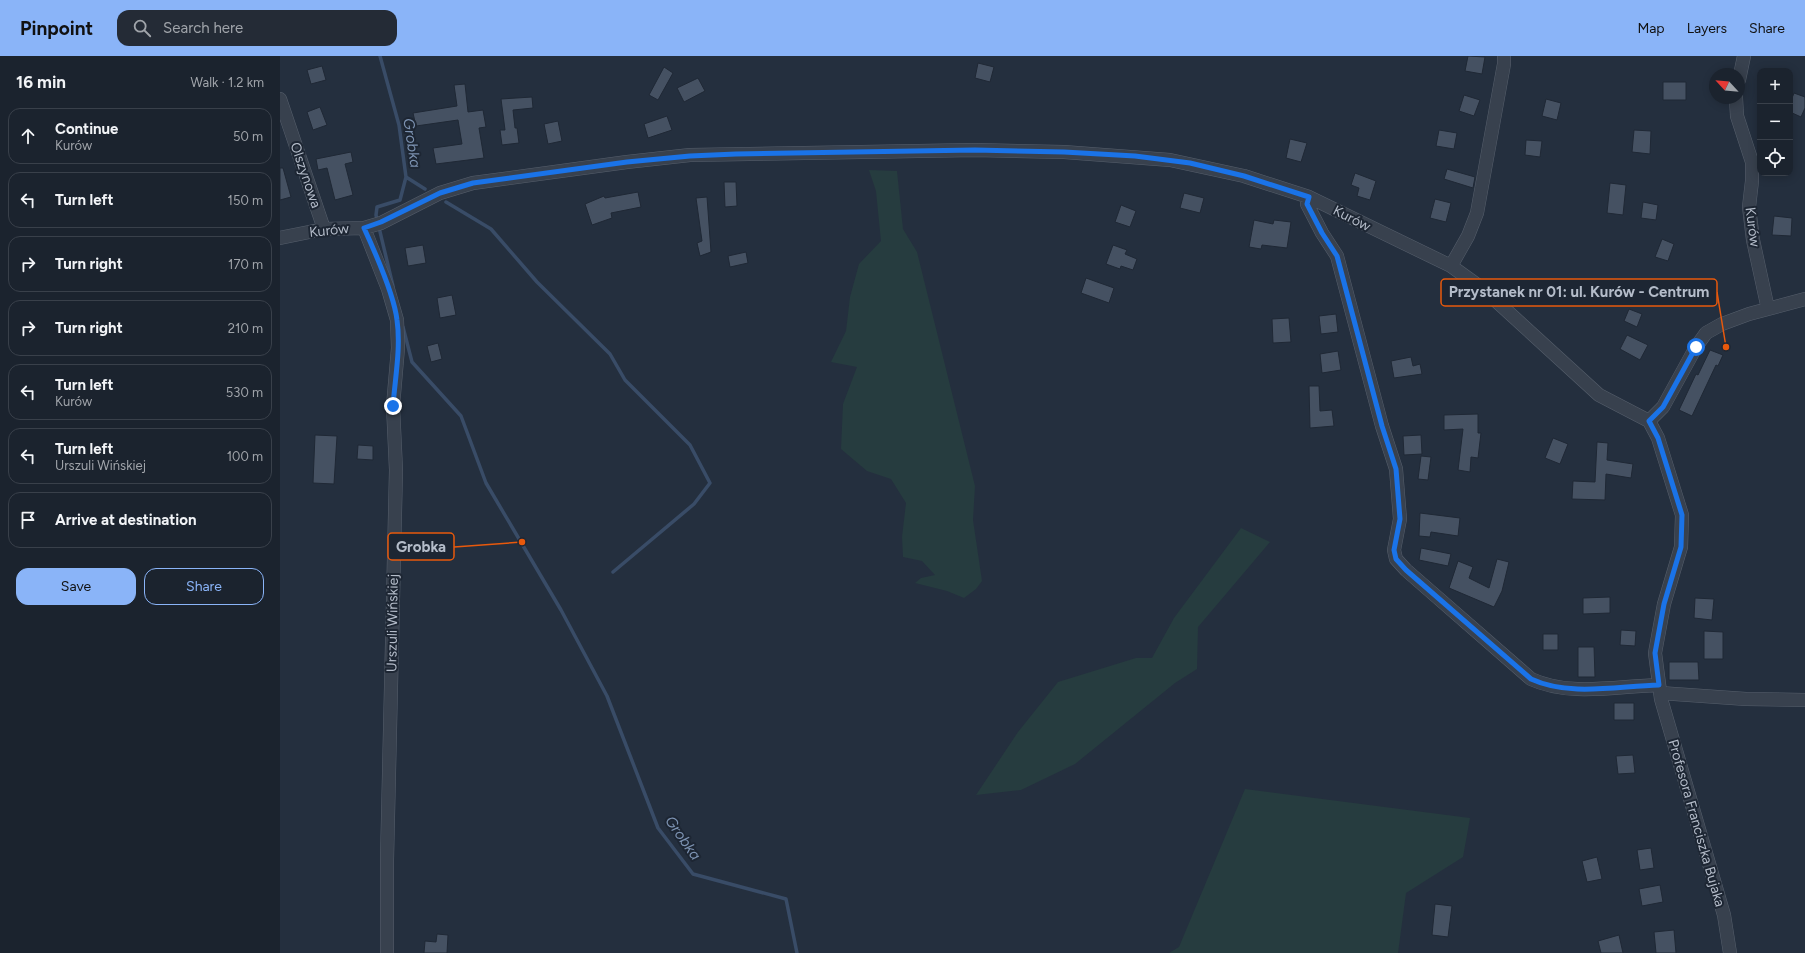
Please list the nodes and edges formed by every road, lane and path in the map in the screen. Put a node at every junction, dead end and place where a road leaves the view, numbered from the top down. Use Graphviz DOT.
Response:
graph roads {
  1 [pos="1504,56"];
  2 [pos="1744,56"];
  3 [pos="1742,68"];
  4 [pos="280,99"];
  5 [pos="1736,104"];
  6 [pos="1309,197"];
  7 [pos="372,226"];
  8 [pos="324,229"];
  9 [pos="280,238"];
  10 [pos="1451,266"];
  11 [pos="1805,299"];
  12 [pos="1768,309"];
  13 [pos="1649,421"];
  14 [pos="1659,689"];
  15 [pos="1805,700"];
  16 [pos="387,953"];
  17 [pos="1730,953"];
  1 -- 10 [label="street"];
  2 -- 3 [label="street"];
  4 -- 8 [label="street, Olszynowa"];
  5 -- 12 [label="street, Kurów"];
  6 -- 7 [label="street, Kurów"];
  6 -- 10 [label="street, Kurów"];
  6 -- 14 [label="street"];
  7 -- 8 [label="street, Kurów"];
  7 -- 16 [label="street, Urszuli Wińskiej"];
  8 -- 9 [label="street, Kurów"];
  10 -- 13 [label="street, Kurów"];
  11 -- 12 [label="street"];
  12 -- 13 [label="street"];
  13 -- 14 [label="street, Profesora Franciszka Bujaka"];
  14 -- 15 [label="street"];
  14 -- 17 [label="street, Profesora Franciszka Bujaka"];
}
